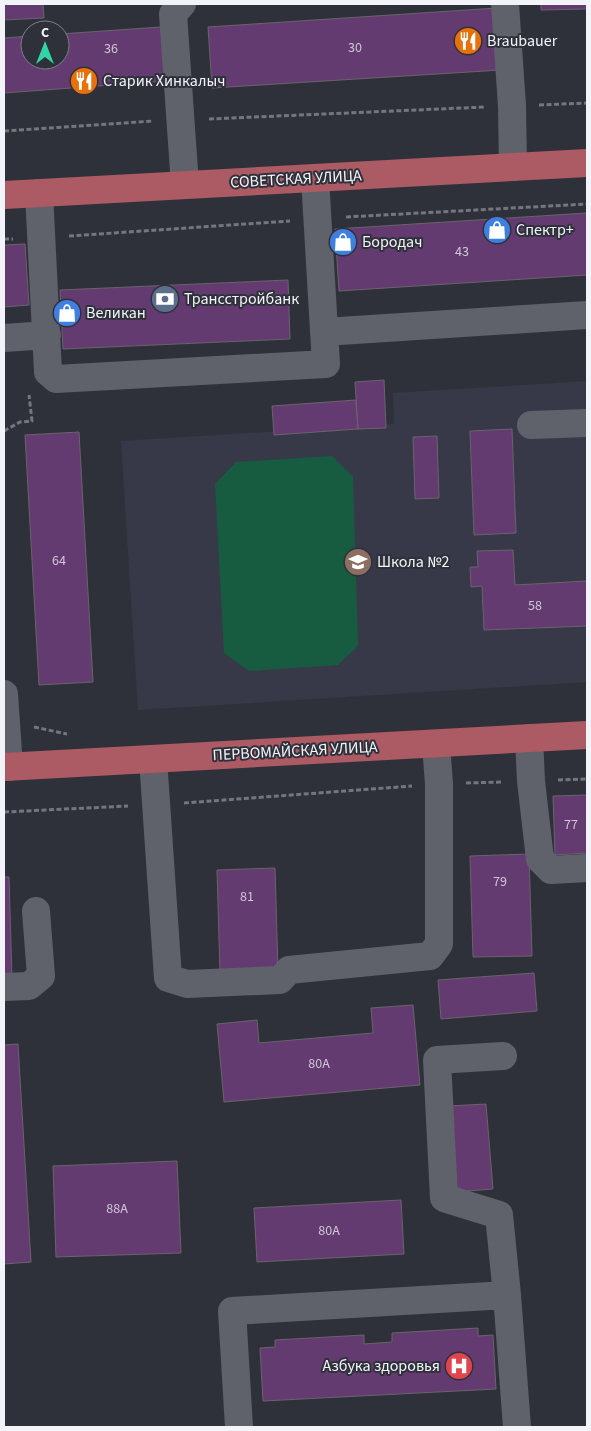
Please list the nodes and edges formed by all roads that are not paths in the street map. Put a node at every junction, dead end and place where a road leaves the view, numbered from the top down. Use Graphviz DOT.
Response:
graph roads {
  1 [pos="182,4"];
  2 [pos="505,4"];
  3 [pos="587,163"];
  4 [pos="513,167"];
  5 [pos="315,178"];
  6 [pos="185,185"];
  7 [pos="40,193"];
  8 [pos="4,195"];
  9 [pos="587,315"];
  10 [pos="324,332"];
  11 [pos="47,335"];
  12 [pos="4,338"];
  13 [pos="587,423"];
  14 [pos="531,425"];
  15 [pos="4,694"];
  16 [pos="587,735"];
  17 [pos="529,738"];
  18 [pos="436,744"];
  19 [pos="153,759"];
  20 [pos="6,767"];
  21 [pos="587,868"];
  22 [pos="36,910"];
  23 [pos="4,987"];
  24 [pos="503,1056"];
  25 [pos="507,1295"];
  26 [pos="239,1427"];
  27 [pos="516,1427"];
  1 -- 6 [label="lane"];
  2 -- 4 [label="lane"];
  3 -- 4 [label="main road, СОВЕТСКАЯ УЛИЦА"];
  4 -- 5 [label="main road, СОВЕТСКАЯ УЛИЦА"];
  5 -- 6 [label="main road, СОВЕТСКАЯ УЛИЦА"];
  5 -- 10 [label="lane"];
  6 -- 7 [label="main road, СОВЕТСКАЯ УЛИЦА"];
  7 -- 8 [label="main road, СОВЕТСКАЯ УЛИЦА"];
  7 -- 11 [label="lane"];
  9 -- 10 [label="lane"];
  10 -- 11 [label="lane"];
  11 -- 12 [label="lane"];
  13 -- 14 [label="lane"];
  15 -- 20 [label="lane"];
  16 -- 17 [label="main road, ПЕРВОМАЙСКАЯ УЛИЦА"];
  17 -- 18 [label="main road, ПЕРВОМАЙСКАЯ УЛИЦА"];
  17 -- 21 [label="lane"];
  18 -- 19 [label="main road, ПЕРВОМАЙСКАЯ УЛИЦА"];
  18 -- 19 [label="lane"];
  19 -- 20 [label="main road, ПЕРВОМАЙСКАЯ УЛИЦА"];
  22 -- 23 [label="lane"];
  24 -- 25 [label="lane"];
  25 -- 26 [label="lane"];
  25 -- 27 [label="lane"];
}
